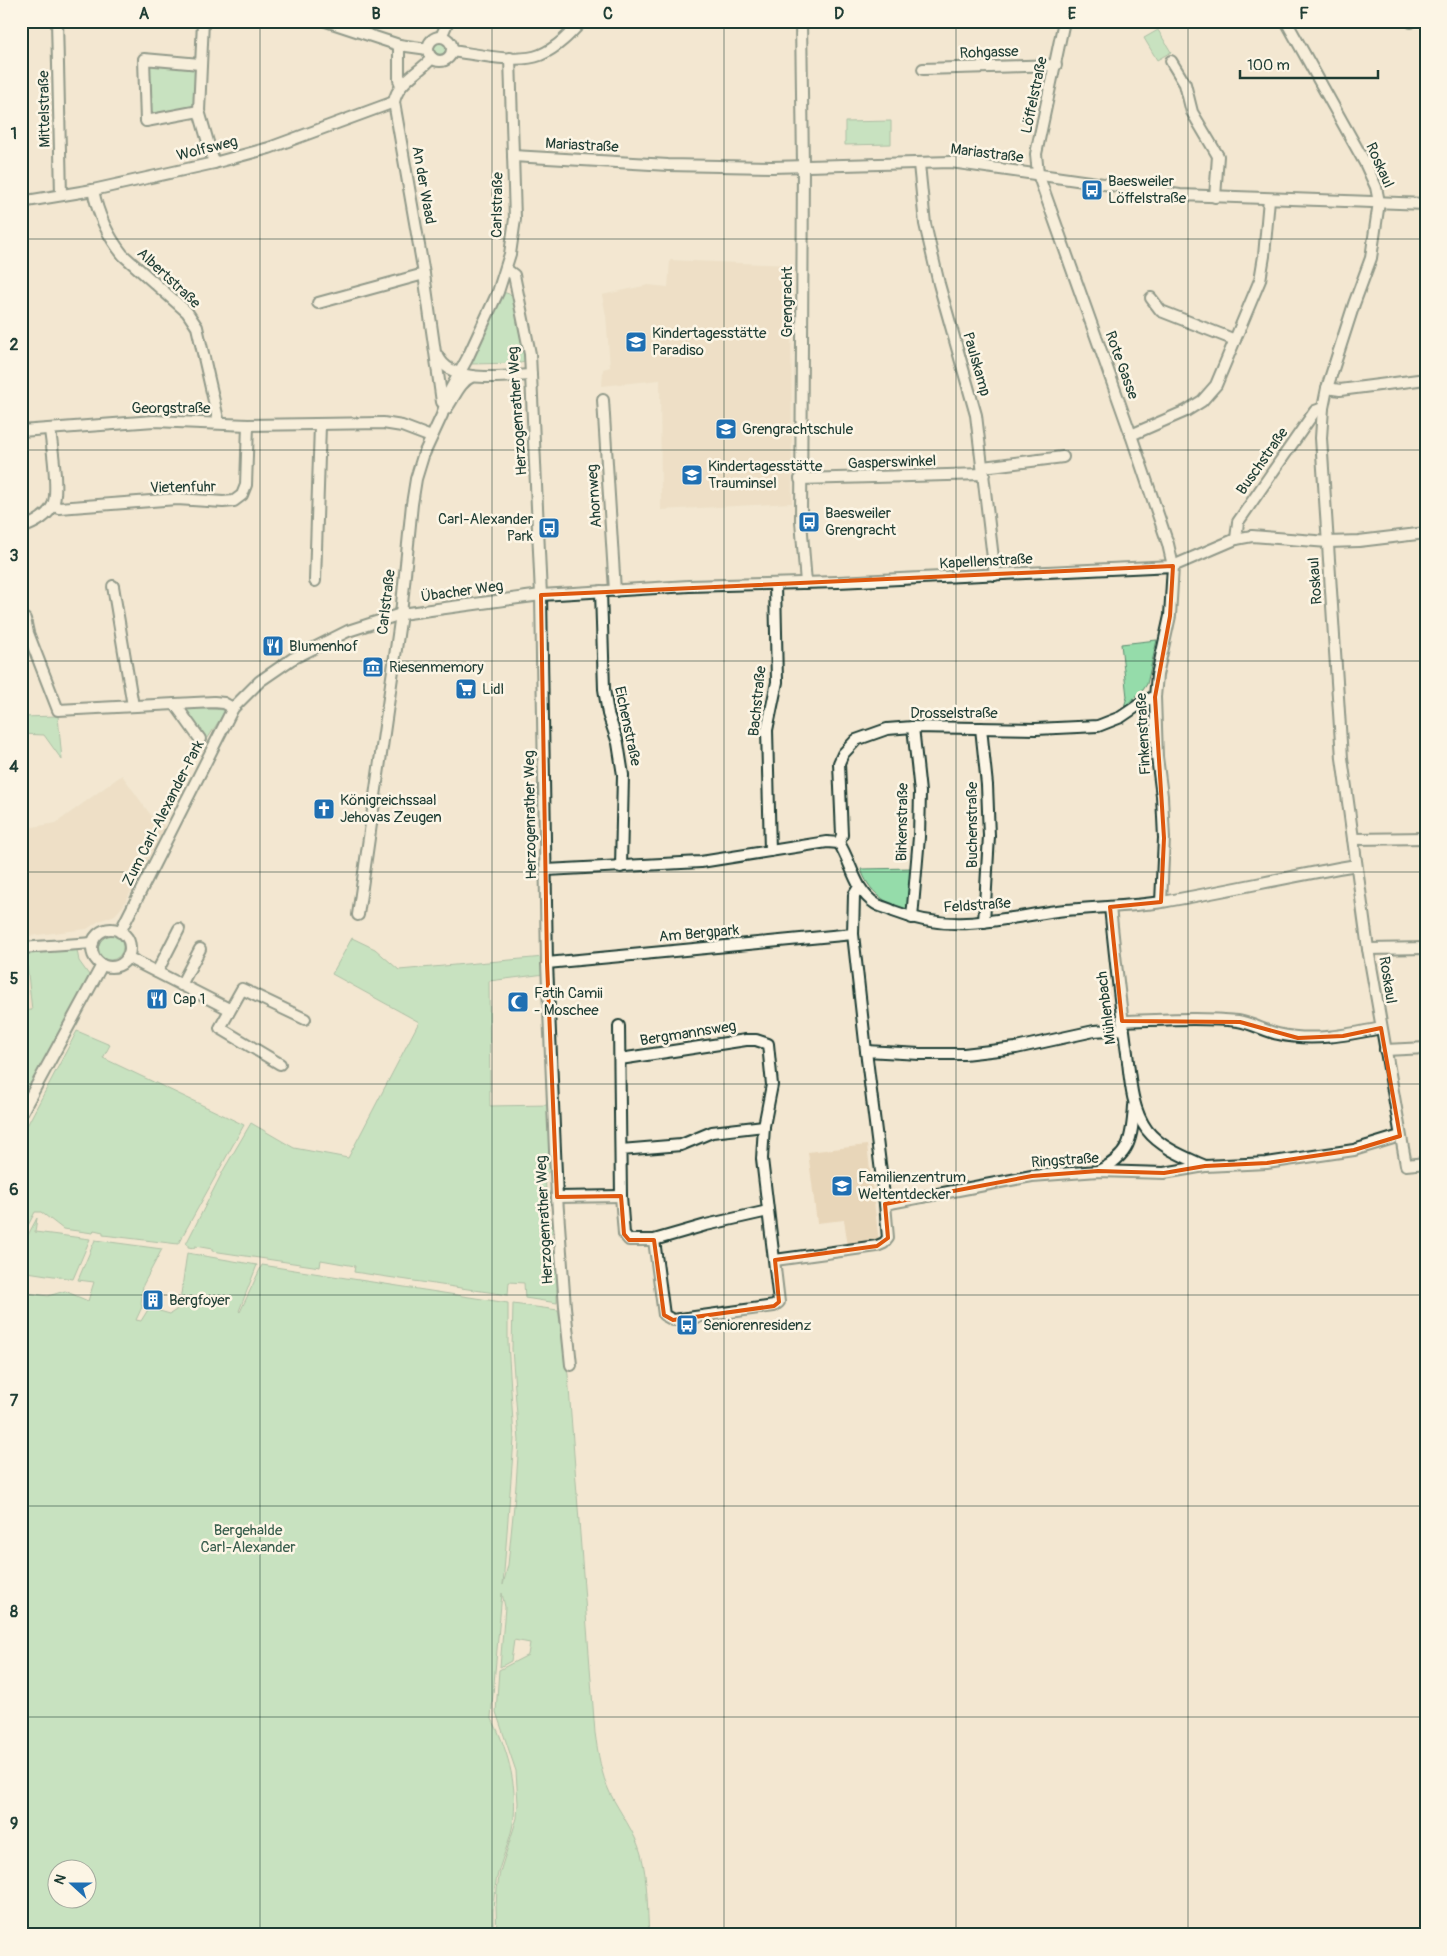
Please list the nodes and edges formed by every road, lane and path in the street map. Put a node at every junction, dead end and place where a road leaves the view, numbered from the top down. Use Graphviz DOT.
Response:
graph roads {
  1 [pos="57,21"];
  2 [pos="203,21"];
  3 [pos="326,21"];
  4 [pos="448,21"];
  5 [pos="582,21"];
  6 [pos="801,21"];
  7 [pos="1064,21"];
  8 [pos="1286,21"];
  9 [pos="441,37"];
  10 [pos="399,45"];
  11 [pos="452,51"];
  12 [pos="430,53"];
  13 [pos="510,58"];
  14 [pos="1172,61"];
  15 [pos="200,64"];
  16 [pos="1056,66"];
  17 [pos="923,69"];
  18 [pos="401,85"];
  19 [pos="394,102"];
  20 [pos="199,111"];
  21 [pos="513,156"];
  22 [pos="214,163"];
  23 [pos="919,164"];
  24 [pos="803,165"];
  25 [pos="1038,174"];
  26 [pos="93,190"];
  27 [pos="61,195"];
  28 [pos="1215,197"];
  29 [pos="1269,199"];
  30 [pos="21,202"];
  31 [pos="1379,202"];
  32 [pos="1426,204"];
  33 [pos="506,269"];
  34 [pos="424,274"];
  35 [pos="1151,298"];
  36 [pos="318,303"];
  37 [pos="1235,340"];
  38 [pos="435,348"];
  39 [pos="460,372"];
  40 [pos="531,375"];
  41 [pos="473,376"];
  42 [pos="1426,379"];
  43 [pos="1328,388"];
  44 [pos="603,400"];
  45 [pos="1322,408"];
  46 [pos="442,415"];
  47 [pos="218,423"];
  48 [pos="248,425"];
  49 [pos="320,425"];
  50 [pos="50,430"];
  51 [pos="21,431"];
  52 [pos="1131,435"];
  53 [pos="431,437"];
  54 [pos="1063,457"];
  55 [pos="984,471"];
  56 [pos="800,479"];
  57 [pos="52,505"];
  58 [pos="21,528"];
  59 [pos="1426,533"];
  60 [pos="1236,538"];
  61 [pos="1328,542"];
  62 [pos="1173,566"];
  63 [pos="994,576"];
  64 [pos="315,580"];
  65 [pos="806,583"];
  66 [pos="776,584"];
  67 [pos="113,586"];
  68 [pos="615,590"];
  69 [pos="601,591"];
  70 [pos="541,595"];
  71 [pos="401,614"];
  72 [pos="25,619"];
  73 [pos="1155,697"];
  74 [pos="176,704"];
  75 [pos="133,706"];
  76 [pos="234,708"];
  77 [pos="913,727"];
  78 [pos="982,728"];
  79 [pos="200,739"];
  80 [pos="1426,838"];
  81 [pos="1353,839"];
  82 [pos="839,843"];
  83 [pos="770,850"];
  84 [pos="1356,866"];
  85 [pos="621,867"];
  86 [pos="546,870"];
  87 [pos="859,887"];
  88 [pos="1161,902"];
  89 [pos="1110,907"];
  90 [pos="358,915"];
  91 [pos="912,918"];
  92 [pos="984,922"];
  93 [pos="179,929"];
  94 [pos="120,932"];
  95 [pos="853,934"];
  96 [pos="93,943"];
  97 [pos="21,948"];
  98 [pos="1426,948"];
  99 [pos="200,949"];
  100 [pos="1368,949"];
  101 [pos="127,957"];
  102 [pos="547,963"];
  103 [pos="102,965"];
  104 [pos="157,972"];
  105 [pos="181,985"];
  106 [pos="229,1009"];
  107 [pos="305,1019"];
  108 [pos="1123,1025"];
  109 [pos="619,1026"];
  110 [pos="1381,1028"];
  111 [pos="1426,1048"];
  112 [pos="1385,1050"];
  113 [pos="866,1051"];
  114 [pos="620,1059"];
  115 [pos="280,1064"];
  116 [pos="1134,1105"];
  117 [pos="21,1114"];
  118 [pos="764,1126"];
  119 [pos="1400,1136"];
  120 [pos="621,1150"];
  121 [pos="1426,1163"];
  122 [pos="1205,1166"];
  123 [pos="1098,1172"];
  124 [pos="621,1196"];
  125 [pos="557,1197"];
  126 [pos="885,1204"];
  127 [pos="768,1211"];
  128 [pos="654,1240"];
  129 [pos="775,1260"];
  130 [pos="571,1366"];
  1 -- 27 [label="street, Mittelstraße"];
  2 -- 15 [label="street"];
  3 -- 10 [label="street"];
  4 -- 9 [label="street"];
  5 -- 13 [label="street"];
  6 -- 24 [label="street, Grengracht"];
  7 -- 16 [label="street, Löffelstraße"];
  8 -- 31 [label="street, Roskaul"];
  9 -- 11 [label="street"];
  9 -- 12 [label="street"];
  10 -- 12 [label="street"];
  10 -- 18 [label="street"];
  11 -- 12 [label="street"];
  11 -- 13 [label="street"];
  12 -- 18 [label="street"];
  13 -- 21 [label="street, Carlstraße"];
  14 -- 28 [label="street"];
  15 -- 20 [label="street"];
  15 -- 20 [label="street"];
  16 -- 17 [label="street, Rohgasse"];
  16 -- 25 [label="street, Löffelstraße"];
  18 -- 19 [label="street"];
  19 -- 22 [label="street, Wolfsweg"];
  19 -- 34 [label="street, An der Waad"];
  20 -- 22 [label="street"];
  21 -- 24 [label="street, Mariastraße"];
  21 -- 33 [label="street, Carlstraße"];
  22 -- 26 [label="street, Wolfsweg"];
  23 -- 24 [label="street, Mariastraße"];
  23 -- 25 [label="street, Mariastraße"];
  23 -- 55 [label="street, Paulskamp"];
  24 -- 56 [label="street, Grengracht"];
  25 -- 28 [label="street, Mariastraße"];
  25 -- 52 [label="street, Rote Gasse"];
  26 -- 27 [label="street, Wolfsweg"];
  26 -- 47 [label="street, Albertstraße"];
  27 -- 30 [label="street, Wolfsweg"];
  28 -- 29 [label="street, Mariastraße"];
  29 -- 31 [label="street, Mariastraße"];
  29 -- 37 [label="street"];
  31 -- 32 [label="street, Mariastraße"];
  31 -- 43 [label="street, Roskaul"];
  33 -- 39 [label="street, Carlstraße"];
  33 -- 40 [label="street, Herzogenrather Weg"];
  34 -- 36 [label="street"];
  34 -- 38 [label="street, An der Waad"];
  35 -- 37 [label="street"];
  37 -- 52 [label="street"];
  38 -- 39 [label="street, An der Waad"];
  38 -- 46 [label="street, An der Waad"];
  39 -- 41 [label="street"];
  39 -- 46 [label="street, Carlstraße"];
  40 -- 41 [label="street"];
  40 -- 70 [label="street, Herzogenrather Weg"];
  41 -- 46 [label="street, Carlstraße"];
  42 -- 43 [label="street"];
  43 -- 45 [label="street, Roskaul"];
  44 -- 68 [label="street, Ahornweg"];
  45 -- 60 [label="street, Buschstraße"];
  45 -- 61 [label="street, Roskaul"];
  46 -- 53 [label="street, Carlstraße"];
  47 -- 48 [label="street, Georgstraße"];
  47 -- 50 [label="street, Georgstraße"];
  48 -- 49 [label="street, Georgstraße"];
  48 -- 57 [label="street, Vietenfuhr"];
  49 -- 53 [label="street, Georgstraße"];
  49 -- 64 [label="street"];
  50 -- 51 [label="street, Georgstraße"];
  50 -- 57 [label="street"];
  52 -- 62 [label="street, Rote Gasse"];
  53 -- 71 [label="street, Carlstraße"];
  54 -- 55 [label="street, Gasperswinkel"];
  55 -- 56 [label="street, Gasperswinkel"];
  55 -- 63 [label="street, Paulskamp"];
  56 -- 65 [label="street, Grengracht"];
  57 -- 58 [label="street"];
  59 -- 61 [label="street, Kapellenstraße"];
  60 -- 61 [label="street, Kapellenstraße"];
  60 -- 62 [label="street, Kapellenstraße"];
  61 -- 81 [label="street, Roskaul"];
  62 -- 63 [label="street, Kapellenstraße"];
  62 -- 73 [label="street, Finkenstraße"];
  63 -- 65 [label="street, Kapellenstraße"];
  65 -- 66 [label="street, Kapellenstraße"];
  66 -- 68 [label="street, Kapellenstraße"];
  66 -- 83 [label="street, Bachstraße"];
  67 -- 75 [label="street"];
  68 -- 69 [label="street, Kapellenstraße"];
  69 -- 70 [label="street, Kapellenstraße"];
  69 -- 85 [label="street, Eichenstraße"];
  70 -- 71 [label="street, Übacher Weg"];
  70 -- 86 [label="street, Herzogenrather Weg"];
  71 -- 76 [label="street, Übacher Weg"];
  71 -- 90 [label="street, Carlstraße"];
  72 -- 75 [label="street"];
  73 -- 78 [label="street, Drosselstraße"];
  73 -- 88 [label="street, Finkenstraße"];
  74 -- 75 [label="street"];
  74 -- 76 [label="street"];
  74 -- 79 [label="street"];
  76 -- 94 [label="street, Zum Carl-Alexander-Park"];
  77 -- 78 [label="street, Drosselstraße"];
  77 -- 82 [label="street, Drosselstraße"];
  77 -- 91 [label="street, Birkenstraße"];
  78 -- 92 [label="street, Buchenstraße"];
  80 -- 81 [label="street"];
  81 -- 84 [label="street, Roskaul"];
  82 -- 83 [label="street"];
  82 -- 87 [label="street, Feldstraße"];
  83 -- 85 [label="street"];
  84 -- 88 [label="street, Feldstraße"];
  84 -- 100 [label="street, Roskaul"];
  85 -- 86 [label="street"];
  86 -- 102 [label="street, Herzogenrather Weg"];
  87 -- 91 [label="street, Feldstraße"];
  87 -- 95 [label="street"];
  88 -- 89 [label="street, Feldstraße"];
  89 -- 92 [label="street, Feldstraße"];
  89 -- 108 [label="street, Mühlenbach"];
  91 -- 92 [label="street, Feldstraße"];
  93 -- 104 [label="street"];
  94 -- 96 [label="street"];
  94 -- 101 [label="street"];
  95 -- 102 [label="street, Am Bergpark"];
  95 -- 113 [label="street"];
  96 -- 97 [label="street"];
  96 -- 103 [label="street"];
  98 -- 100 [label="street"];
  99 -- 105 [label="street"];
  100 -- 110 [label="street, Roskaul"];
  101 -- 103 [label="street"];
  101 -- 104 [label="street"];
  102 -- 125 [label="street, Herzogenrather Weg"];
  103 -- 117 [label="street"];
  104 -- 105 [label="street"];
  105 -- 106 [label="street"];
  106 -- 107 [label="street"];
  106 -- 115 [label="street"];
  108 -- 110 [label="street"];
  108 -- 113 [label="street"];
  108 -- 116 [label="street, Mühlenbach"];
  109 -- 114 [label="street, Bergmannsweg"];
  110 -- 112 [label="street, Roskaul"];
  111 -- 112 [label="street"];
  112 -- 119 [label="street, Roskaul"];
  113 -- 126 [label="street"];
  114 -- 118 [label="street, Bergmannsweg"];
  114 -- 120 [label="street, Bergmannsweg"];
  116 -- 122 [label="street, Mühlenbach"];
  116 -- 123 [label="street, Mühlenbach"];
  118 -- 120 [label="street"];
  118 -- 127 [label="street, Bergmannsweg"];
  119 -- 121 [label="street, Roskaul"];
  119 -- 122 [label="street, Ringstraße"];
  120 -- 124 [label="street, Bergmannsweg"];
  122 -- 123 [label="street, Ringstraße"];
  123 -- 126 [label="street, Ringstraße"];
  124 -- 125 [label="street"];
  124 -- 128 [label="street, Bergmannsweg"];
  125 -- 130 [label="street, Herzogenrather Weg"];
  126 -- 129 [label="street"];
  127 -- 128 [label="street, Bergmannsweg"];
  127 -- 129 [label="street, Bergmannsweg"];
  128 -- 129 [label="street, Bergmannsweg"];
}
